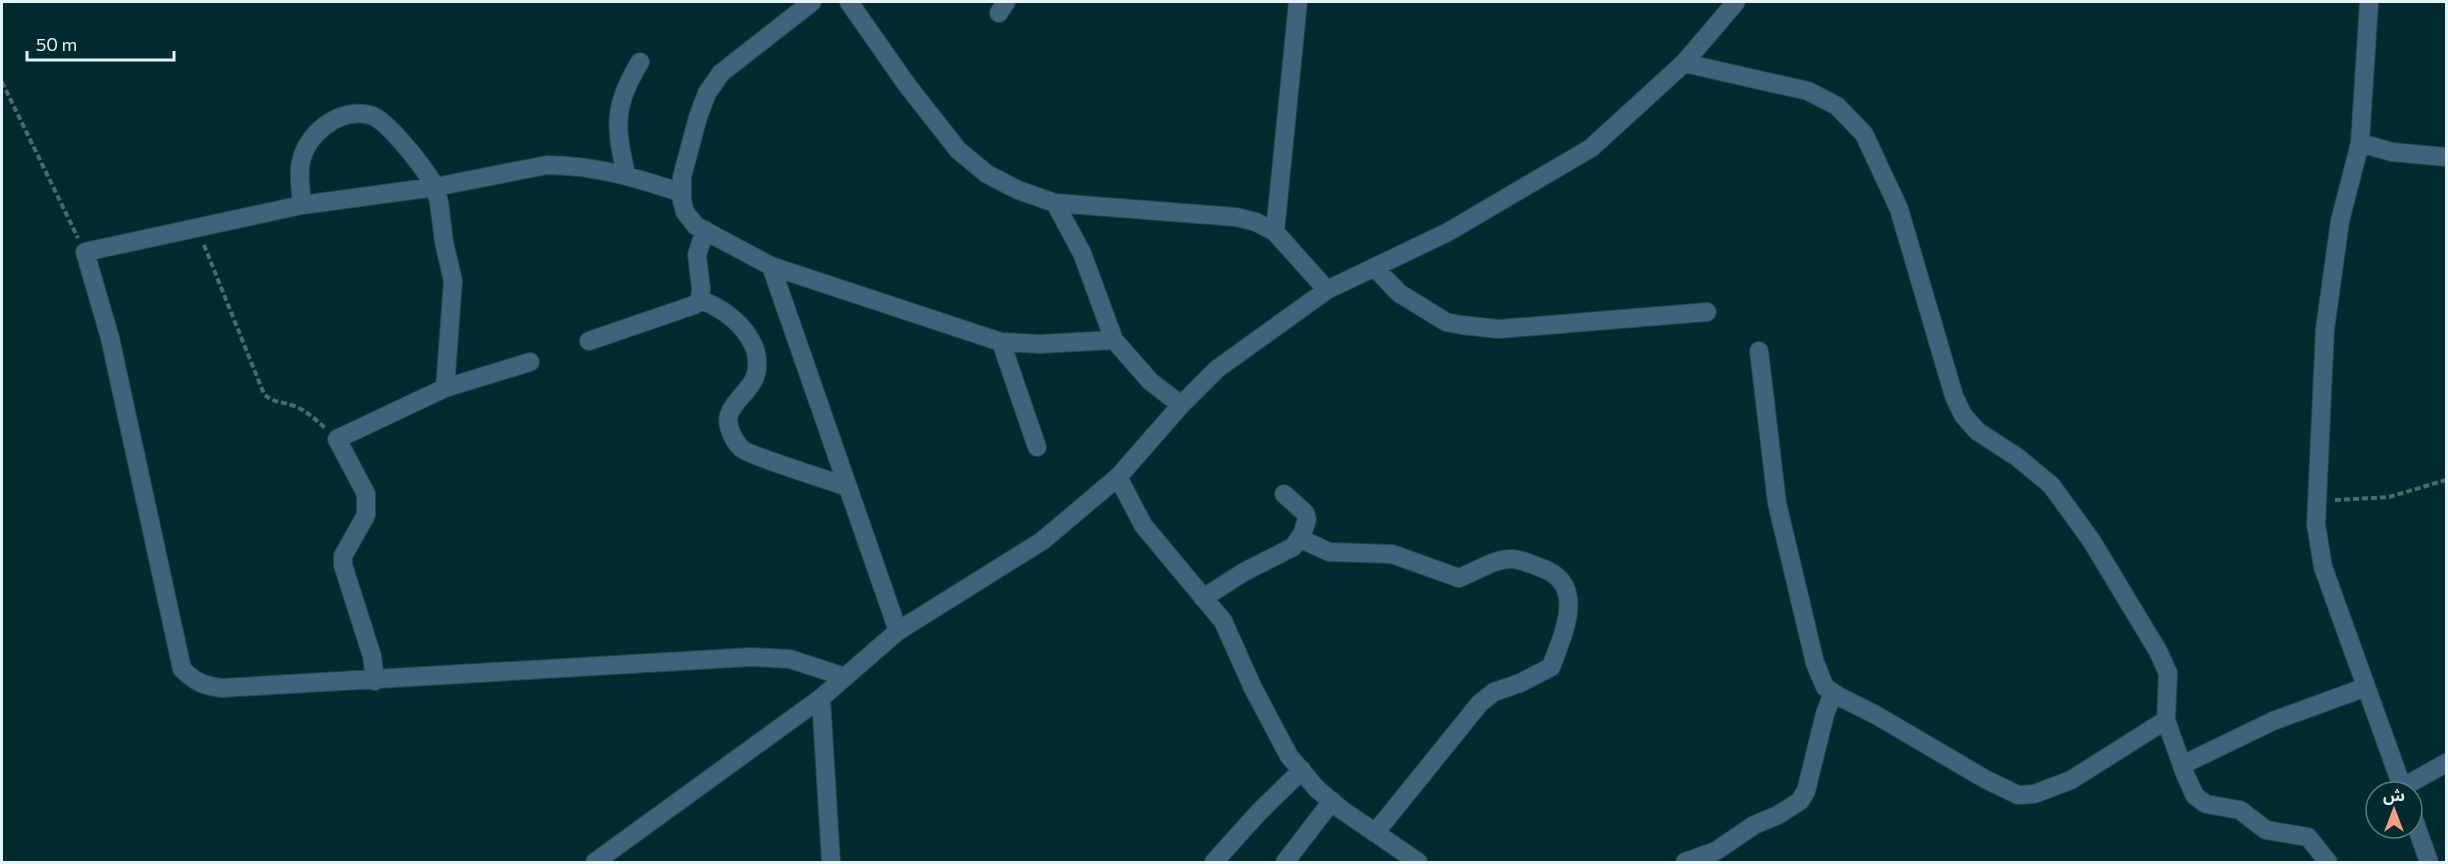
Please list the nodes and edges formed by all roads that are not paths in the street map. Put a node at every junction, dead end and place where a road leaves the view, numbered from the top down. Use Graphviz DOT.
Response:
graph roads {
  1 [pos="812,2"];
  2 [pos="849,2"];
  3 [pos="1298,2"];
  4 [pos="1736,2"];
  5 [pos="2369,2"];
  6 [pos="640,62"];
  7 [pos="1684,63"];
  8 [pos="2360,143"];
  9 [pos="2446,157"];
  10 [pos="626,174"];
  11 [pos="435,187"];
  12 [pos="682,193"];
  13 [pos="1055,203"];
  14 [pos="302,205"];
  15 [pos="705,230"];
  16 [pos="1275,232"];
  17 [pos="771,266"];
  18 [pos="1374,267"];
  19 [pos="1327,290"];
  20 [pos="700,300"];
  21 [pos="1707,312"];
  22 [pos="1114,340"];
  23 [pos="589,341"];
  24 [pos="1001,342"];
  25 [pos="1759,351"];
  26 [pos="530,362"];
  27 [pos="445,388"];
  28 [pos="1181,405"];
  29 [pos="1037,447"];
  30 [pos="1118,477"];
  31 [pos="848,487"];
  32 [pos="1284,494"];
  33 [pos="1299,538"];
  34 [pos="1203,598"];
  35 [pos="898,631"];
  36 [pos="845,677"];
  37 [pos="375,681"];
  38 [pos="2366,687"];
  39 [pos="1833,693"];
  40 [pos="821,698"];
  41 [pos="2166,720"];
  42 [pos="2446,763"];
  43 [pos="2182,765"];
  44 [pos="1302,770"];
  45 [pos="2399,780"];
  46 [pos="2419,780"];
  47 [pos="1332,801"];
  48 [pos="1375,833"];
  49 [pos="2421,840"];
  50 [pos="595,862"];
  51 [pos="831,862"];
  52 [pos="1214,862"];
  53 [pos="1285,862"];
  54 [pos="1418,862"];
  55 [pos="1686,862"];
  56 [pos="2328,862"];
  57 [pos="2429,862"];
  1 -- 12 [label="street"];
  2 -- 13 [label="street"];
  3 -- 16 [label="street"];
  4 -- 7 [label="street"];
  5 -- 8 [label="street"];
  6 -- 10 [label="street"];
  7 -- 18 [label="street"];
  7 -- 41 [label="street"];
  8 -- 9 [label="street"];
  8 -- 38 [label="street"];
  10 -- 11 [label="street"];
  10 -- 12 [label="street"];
  11 -- 14 [label="street"];
  11 -- 14 [label="street"];
  11 -- 27 [label="street"];
  12 -- 15 [label="street"];
  13 -- 16 [label="street"];
  13 -- 22 [label="street"];
  14 -- 37 [label="street"];
  15 -- 17 [label="street"];
  15 -- 20 [label="street"];
  16 -- 19 [label="street"];
  17 -- 24 [label="street"];
  17 -- 31 [label="street"];
  18 -- 19 [label="street"];
  18 -- 21 [label="street"];
  19 -- 28 [label="street"];
  20 -- 23 [label="street"];
  20 -- 31 [label="street"];
  22 -- 24 [label="street"];
  22 -- 28 [label="street"];
  24 -- 29 [label="street"];
  25 -- 39 [label="street"];
  26 -- 27 [label="street"];
  27 -- 37 [label="street"];
  28 -- 30 [label="street"];
  30 -- 34 [label="street"];
  30 -- 35 [label="street"];
  31 -- 35 [label="street"];
  32 -- 33 [label="street"];
  33 -- 34 [label="street"];
  33 -- 48 [label="street"];
  34 -- 44 [label="street"];
  35 -- 36 [label="street"];
  36 -- 37 [label="street"];
  36 -- 40 [label="street"];
  38 -- 43 [label="street"];
  38 -- 45 [label="street"];
  39 -- 41 [label="street"];
  39 -- 55 [label="street"];
  40 -- 50 [label="street"];
  40 -- 51 [label="street"];
  41 -- 43 [label="street"];
  42 -- 46 [label="street"];
  43 -- 56 [label="street"];
  44 -- 47 [label="street"];
  44 -- 52 [label="street"];
  47 -- 48 [label="street"];
  47 -- 53 [label="street"];
  48 -- 54 [label="street"];
  49 -- 57 [label="street"];
}
